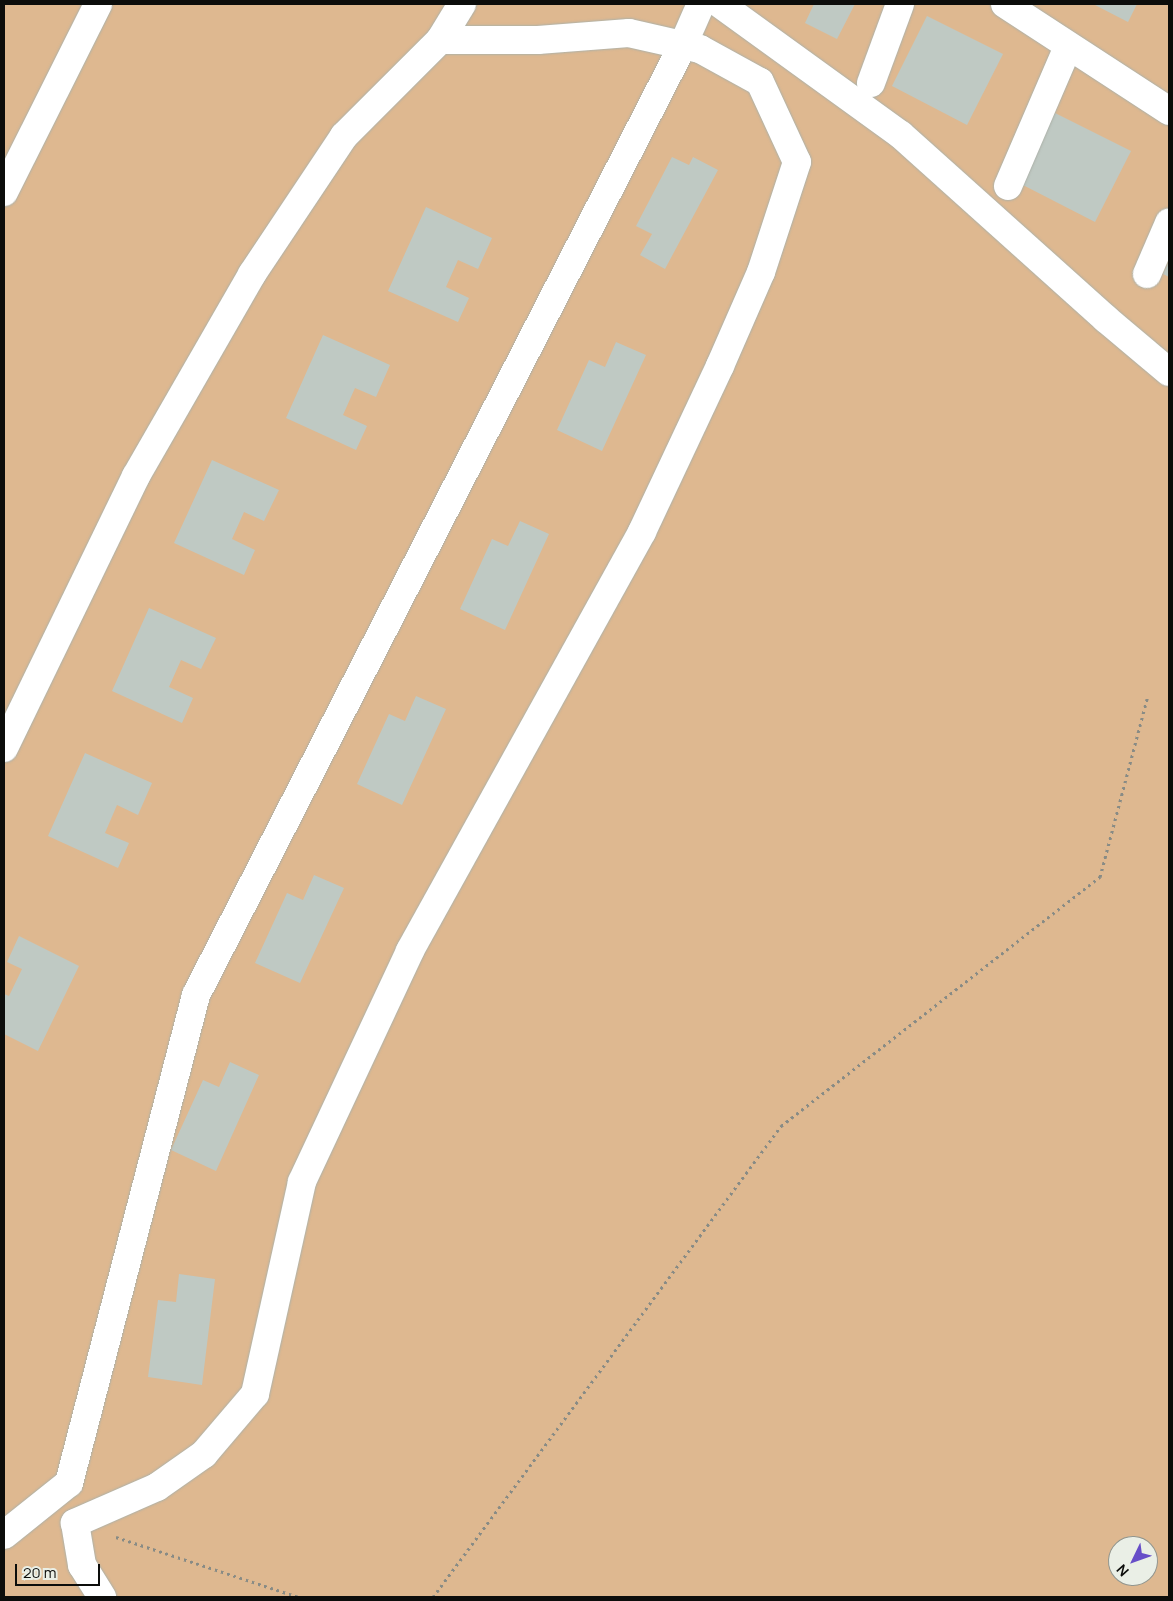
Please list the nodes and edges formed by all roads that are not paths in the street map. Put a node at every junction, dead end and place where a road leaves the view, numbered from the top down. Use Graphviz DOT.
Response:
graph roads {
  1 [pos="98,4"];
  2 [pos="462,4"];
  3 [pos="701,4"];
  4 [pos="720,4"];
  5 [pos="900,4"];
  6 [pos="1005,4"];
  7 [pos="440,40"];
  8 [pos="682,47"];
  9 [pos="1068,47"];
  10 [pos="871,82"];
  11 [pos="1169,111"];
  12 [pos="1008,186"];
  13 [pos="4,192"];
  14 [pos="1169,223"];
  15 [pos="1147,274"];
  16 [pos="1169,372"];
  17 [pos="4,748"];
  18 [pos="4,1535"];
  19 [pos="102,1597"];
  1 -- 13 [label="street"];
  2 -- 7 [label="street"];
  3 -- 8 [label="street"];
  4 -- 16 [label="street"];
  5 -- 10 [label="street"];
  6 -- 9 [label="street"];
  7 -- 8 [label="street"];
  7 -- 17 [label="street"];
  8 -- 18 [label="street"];
  8 -- 19 [label="street"];
  9 -- 11 [label="street"];
  9 -- 12 [label="street"];
  14 -- 15 [label="street"];
}
